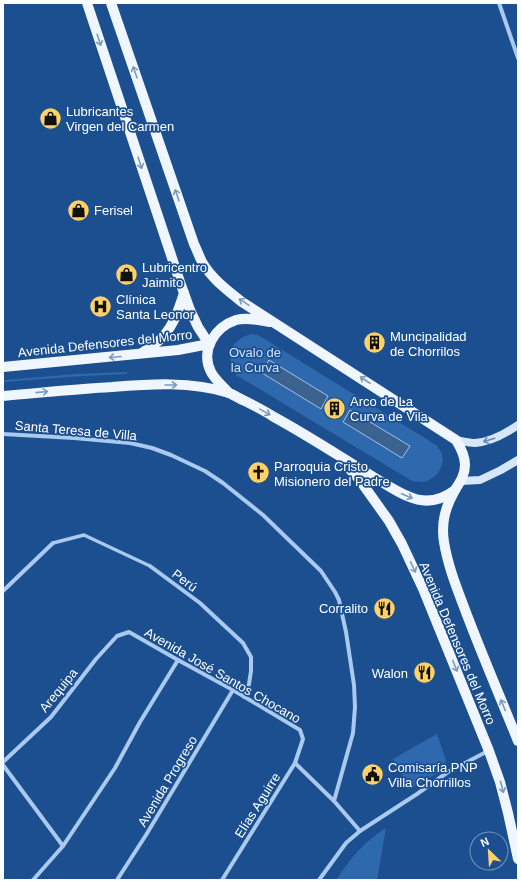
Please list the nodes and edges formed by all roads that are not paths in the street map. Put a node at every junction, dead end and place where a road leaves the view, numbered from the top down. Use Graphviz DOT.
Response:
graph roads {
  1 [pos="87,3"];
  2 [pos="111,3"];
  3 [pos="499,3"];
  4 [pos="516,46"];
  5 [pos="518,58"];
  6 [pos="184,293"];
  7 [pos="276,323"];
  8 [pos="209,344"];
  9 [pos="140,354"];
  10 [pos="3,367"];
  11 [pos="231,394"];
  12 [pos="3,396"];
  13 [pos="518,425"];
  14 [pos="3,434"];
  15 [pos="456,440"];
  16 [pos="337,455"];
  17 [pos="518,460"];
  18 [pos="461,481"];
  19 [pos="455,490"];
  20 [pos="53,543"];
  21 [pos="150,566"];
  22 [pos="3,591"];
  23 [pos="129,632"];
  24 [pos="178,660"];
  25 [pos="233,690"];
  26 [pos="244,698"];
  27 [pos="303,739"];
  28 [pos="518,741"];
  29 [pos="489,751"];
  30 [pos="295,763"];
  31 [pos="3,764"];
  32 [pos="334,801"];
  33 [pos="360,831"];
  34 [pos="63,846"];
  35 [pos="518,859"];
  36 [pos="33,880"];
  37 [pos="117,880"];
  38 [pos="222,880"];
  39 [pos="319,880"];
  1 -- 6 [label="main road, one-way"];
  7 -- 2 [label="main road, one-way"];
  3 -- 4 [label="street"];
  4 -- 5 [label="street"];
  6 -- 8 [label="main road"];
  6 -- 9 [label="main road"];
  7 -- 8 [label="main road, Avenida Defensores del Morro"];
  15 -- 7 [label="main road, Avenida Defensores del Morro, one-way"];
  8 -- 9 [label="main road, Avenida Defensores del Morro"];
  8 -- 11 [label="main road, Avenida Defensores del Morro"];
  9 -- 10 [label="main road, Avenida Defensores del Morro, one-way"];
  12 -- 11 [label="main road, Avenida Defensores del Morro, one-way"];
  11 -- 16 [label="main road, Avenida Defensores del Morro, one-way"];
  13 -- 15 [label="main road, one-way"];
  14 -- 32 [label="street, Santa Teresa de Villa"];
  15 -- 18 [label="main road, Avenida Defensores del Morro"];
  16 -- 19 [label="main road, Avenida Defensores del Morro, one-way"];
  16 -- 29 [label="main road, Avenida Defensores del Morro, one-way"];
  17 -- 18 [label="main road"];
  18 -- 19 [label="main road, Avenida Defensores del Morro"];
  28 -- 19 [label="main road, Avenida Defensores del Morro, one-way"];
  20 -- 21 [label="street, Perú"];
  20 -- 22 [label="street"];
  21 -- 26 [label="street, Perú"];
  23 -- 24 [label="street, Avenida José Santos Chocano"];
  23 -- 31 [label="street, Arequipa"];
  24 -- 25 [label="street, Avenida José Santos Chocano"];
  24 -- 34 [label="street"];
  25 -- 26 [label="street, Avenida José Santos Chocano"];
  25 -- 37 [label="street, Avenida Progreso"];
  26 -- 27 [label="street, Avenida José Santos Chocano"];
  27 -- 30 [label="street, Elías Aguirre"];
  29 -- 33 [label="street"];
  29 -- 35 [label="main road, Avenida Defensores del Morro, one-way"];
  30 -- 32 [label="street"];
  30 -- 38 [label="street, Elías Aguirre"];
  31 -- 34 [label="street"];
  32 -- 33 [label="street"];
  33 -- 39 [label="street"];
  34 -- 36 [label="street"];
}
